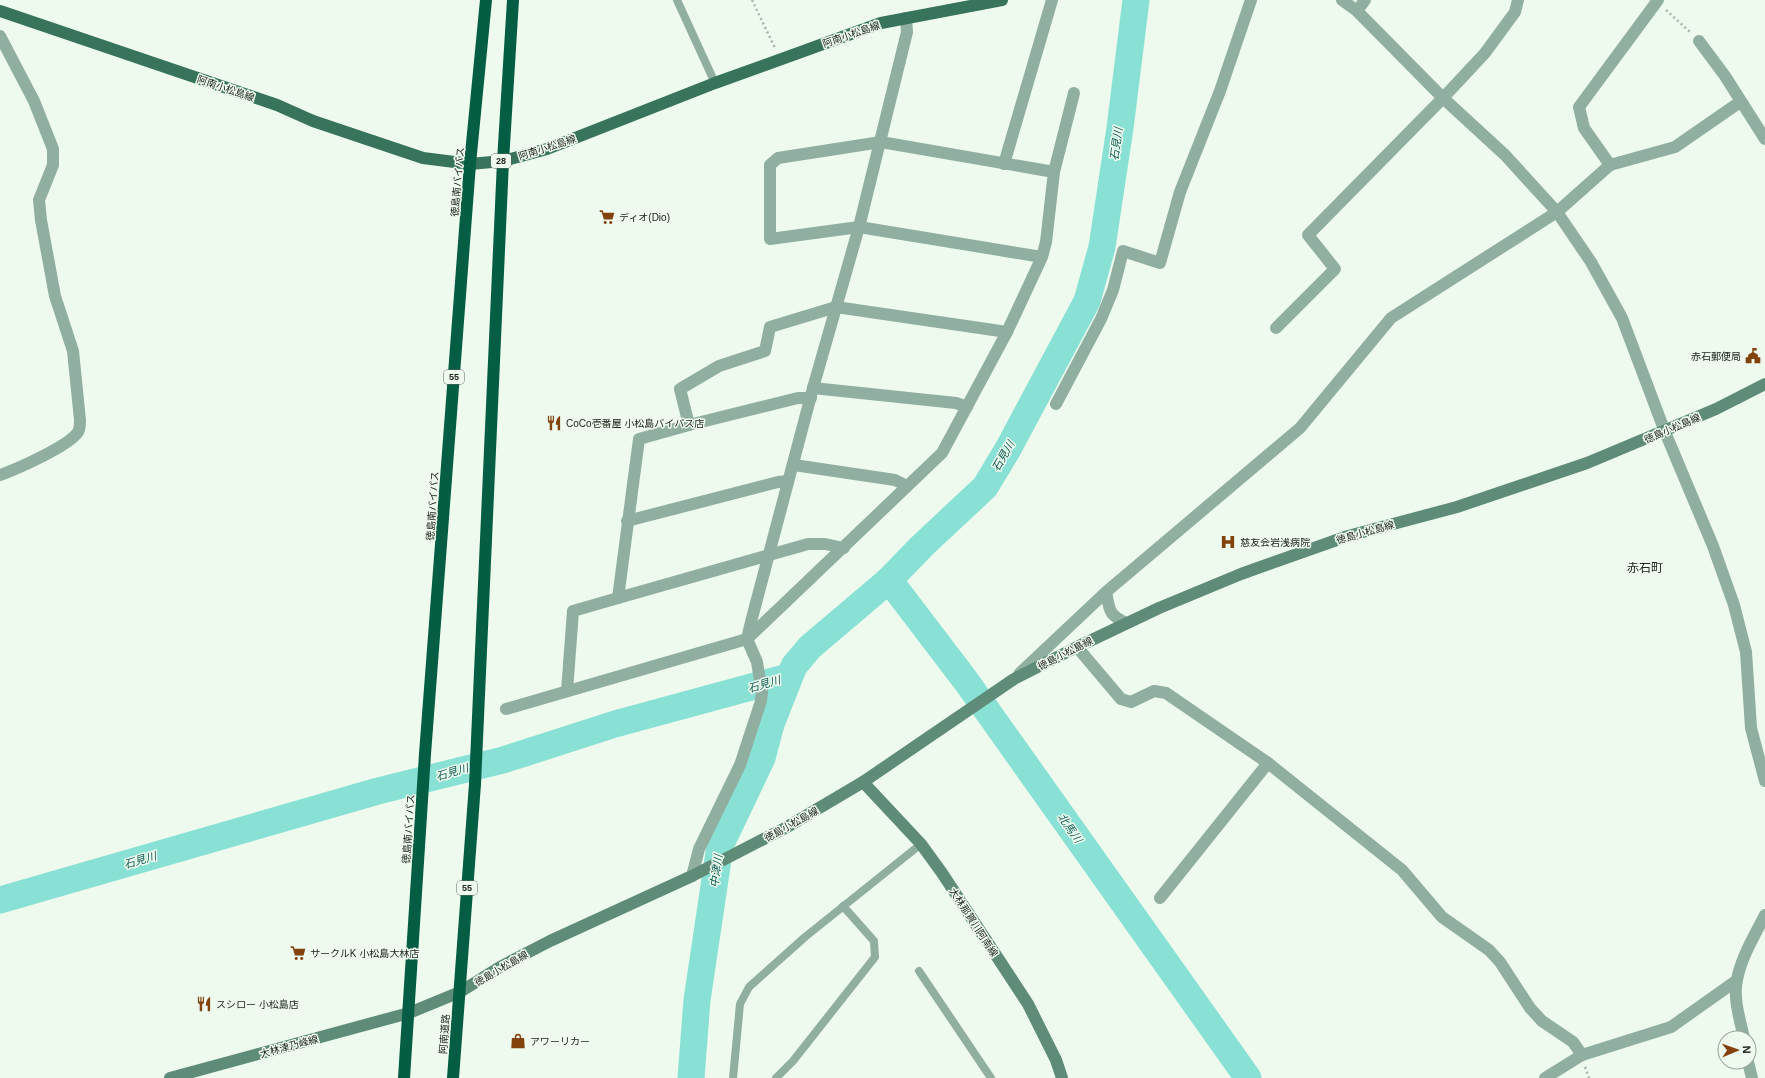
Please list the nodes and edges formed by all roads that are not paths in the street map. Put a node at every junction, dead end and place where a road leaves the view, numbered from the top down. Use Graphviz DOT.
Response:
graph roads {
  1 [pos="486,0"];
  2 [pos="513,0"];
  3 [pos="677,0"];
  4 [pos="1002,0"];
  5 [pos="1052,0"];
  6 [pos="1251,0"];
  7 [pos="1342,0"];
  8 [pos="1365,0"];
  9 [pos="1518,0"];
  10 [pos="1657,1"];
  11 [pos="0,11"];
  12 [pos="1357,11"];
  13 [pos="906,18"];
  14 [pos="0,36"];
  15 [pos="1699,41"];
  16 [pos="715,83"];
  17 [pos="1074,92"];
  18 [pos="1443,98"];
  19 [pos="1740,102"];
  20 [pos="1765,139"];
  21 [pos="881,142"];
  22 [pos="503,161"];
  23 [pos="470,164"];
  24 [pos="1004,164"];
  25 [pos="1610,165"];
  26 [pos="1054,172"];
  27 [pos="1557,212"];
  28 [pos="860,227"];
  29 [pos="1042,257"];
  30 [pos="836,307"];
  31 [pos="1276,328"];
  32 [pos="1007,332"];
  33 [pos="1765,384"];
  34 [pos="812,393"];
  35 [pos="1056,404"];
  36 [pos="967,408"];
  37 [pos="689,425"];
  38 [pos="1665,432"];
  39 [pos="794,465"];
  40 [pos="0,475"];
  41 [pos="788,481"];
  42 [pos="907,486"];
  43 [pos="627,521"];
  44 [pos="844,548"];
  45 [pos="767,557"];
  46 [pos="1106,592"];
  47 [pos="618,598"];
  48 [pos="1126,623"];
  49 [pos="747,639"];
  50 [pos="1077,646"];
  51 [pos="1014,679"];
  52 [pos="567,691"];
  53 [pos="506,710"];
  54 [pos="1268,763"];
  55 [pos="1765,781"];
  56 [pos="863,782"];
  57 [pos="921,844"];
  58 [pos="692,876"];
  59 [pos="1160,898"];
  60 [pos="843,906"];
  61 [pos="1765,914"];
  62 [pos="919,971"];
  63 [pos="1736,981"];
  64 [pos="460,992"];
  65 [pos="409,1013"];
  66 [pos="1742,1030"];
  67 [pos="1582,1055"];
  68 [pos="170,1078"];
  69 [pos="404,1078"];
  70 [pos="453,1078"];
  71 [pos="733,1078"];
  72 [pos="776,1078"];
  73 [pos="991,1078"];
  74 [pos="1062,1078"];
  75 [pos="1545,1078"];
  1 -- 23 [label="highway, 徳島南バイパス / 55"];
  2 -- 22 [label="highway, 55"];
  3 -- 16 [label="lane"];
  4 -- 13 [label="main road, 阿南小松島線 / 28"];
  5 -- 24 [label="street"];
  6 -- 35 [label="street"];
  7 -- 12 [label="street"];
  8 -- 12 [label="street"];
  9 -- 18 [label="street"];
  10 -- 25 [label="street"];
  11 -- 23 [label="main road, 阿南小松島線 / 28"];
  12 -- 18 [label="street"];
  13 -- 16 [label="main road, 阿南小松島線 / 28"];
  13 -- 21 [label="street"];
  14 -- 40 [label="street"];
  15 -- 19 [label="street"];
  16 -- 22 [label="main road, 阿南小松島線 / 28"];
  17 -- 26 [label="street"];
  18 -- 27 [label="street"];
  18 -- 31 [label="street"];
  19 -- 20 [label="street"];
  19 -- 25 [label="street"];
  21 -- 24 [label="street"];
  21 -- 28 [label="street"];
  21 -- 28 [label="street"];
  22 -- 23 [label="main road, 阿南小松島線 / 28"];
  22 -- 64 [label="highway, 55"];
  23 -- 65 [label="highway, 徳島南バイパス / 55"];
  24 -- 26 [label="street"];
  25 -- 27 [label="street"];
  26 -- 29 [label="street"];
  27 -- 38 [label="street"];
  27 -- 46 [label="street"];
  28 -- 29 [label="street"];
  28 -- 30 [label="street"];
  29 -- 32 [label="street"];
  30 -- 32 [label="street"];
  30 -- 34 [label="street"];
  30 -- 37 [label="street"];
  32 -- 36 [label="street"];
  33 -- 38 [label="main road, 徳島小松島線"];
  34 -- 36 [label="street"];
  34 -- 37 [label="street"];
  34 -- 39 [label="street"];
  36 -- 42 [label="street"];
  37 -- 43 [label="street"];
  38 -- 48 [label="main road, 徳島小松島線"];
  38 -- 55 [label="street"];
  39 -- 41 [label="street"];
  39 -- 42 [label="street"];
  41 -- 43 [label="street"];
  41 -- 45 [label="street"];
  42 -- 44 [label="street"];
  43 -- 47 [label="street"];
  44 -- 45 [label="street"];
  44 -- 49 [label="street"];
  45 -- 47 [label="street"];
  45 -- 49 [label="street"];
  46 -- 48 [label="street"];
  46 -- 51 [label="street"];
  47 -- 52 [label="street"];
  48 -- 50 [label="main road, 徳島小松島線"];
  49 -- 52 [label="street"];
  49 -- 58 [label="street"];
  50 -- 51 [label="main road, 徳島小松島線"];
  50 -- 54 [label="street"];
  51 -- 56 [label="main road, 徳島小松島線"];
  52 -- 53 [label="street"];
  54 -- 59 [label="street"];
  54 -- 67 [label="street"];
  56 -- 57 [label="main road, 大林那賀川阿南線"];
  56 -- 58 [label="main road, 徳島小松島線"];
  57 -- 60 [label="lane"];
  57 -- 74 [label="main road, 大林那賀川阿南線"];
  58 -- 64 [label="main road, 徳島小松島線"];
  60 -- 71 [label="lane"];
  60 -- 72 [label="lane"];
  61 -- 63 [label="street"];
  62 -- 73 [label="lane"];
  63 -- 66 [label="street"];
  63 -- 67 [label="street"];
  64 -- 65 [label="main road, 徳島小松島線"];
  64 -- 70 [label="highway, 阿南道路 / 55"];
  65 -- 68 [label="main road, 大林津乃峰線"];
  65 -- 69 [label="highway, 55"];
  67 -- 75 [label="street"];
}
